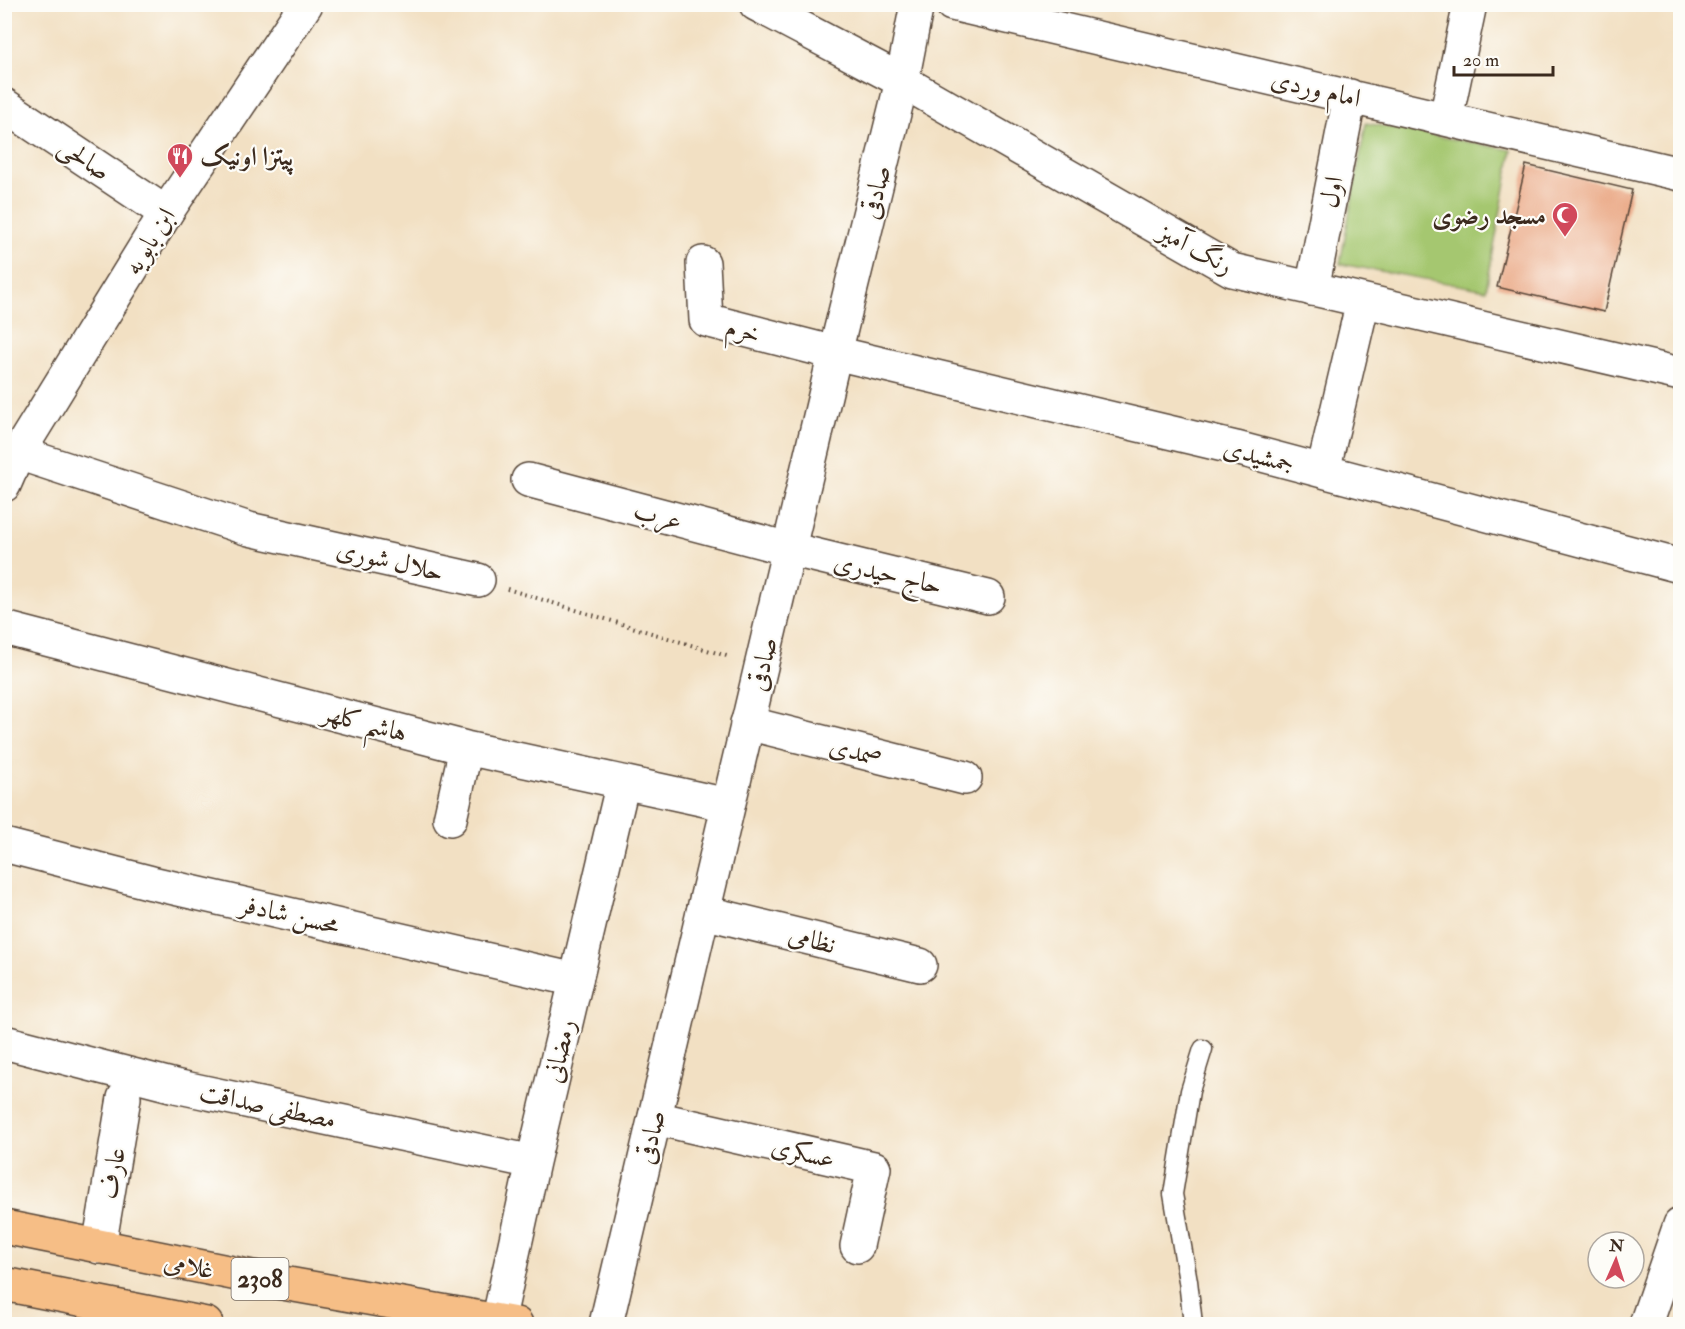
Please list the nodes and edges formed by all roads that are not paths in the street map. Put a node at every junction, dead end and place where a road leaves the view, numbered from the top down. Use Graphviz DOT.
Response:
graph roads {
  1 [pos="756,4"];
  2 [pos="917,4"];
  3 [pos="952,4"];
  4 [pos="1470,4"];
  5 [pos="302,6"];
  6 [pos="902,81"];
  7 [pos="1350,96"];
  8 [pos="4,105"];
  9 [pos="1446,118"];
  10 [pos="1680,174"];
  11 [pos="166,213"];
  12 [pos="703,263"];
  13 [pos="1311,289"];
  14 [pos="1363,301"];
  15 [pos="835,353"];
  16 [pos="1680,374"];
  17 [pos="18,453"];
  18 [pos="1323,471"];
  19 [pos="528,480"];
  20 [pos="4,485"];
  21 [pos="789,549"];
  22 [pos="1680,566"];
  23 [pos="478,580"];
  24 [pos="988,597"];
  25 [pos="4,628"];
  26 [pos="747,723"];
  27 [pos="466,748"];
  28 [pos="965,778"];
  29 [pos="623,782"];
  30 [pos="728,805"];
  31 [pos="450,819"];
  32 [pos="4,845"];
  33 [pos="703,912"];
  34 [pos="920,965"];
  35 [pos="576,980"];
  36 [pos="4,1042"];
  37 [pos="1203,1049"];
  38 [pos="124,1098"];
  39 [pos="655,1118"];
  40 [pos="533,1162"];
  41 [pos="1680,1225"];
  42 [pos="4,1227"];
  43 [pos="857,1246"];
  44 [pos="99,1247"];
  45 [pos="4,1284"];
  46 [pos="507,1323"];
  47 [pos="206,1324"];
  48 [pos="606,1324"];
  49 [pos="1193,1324"];
  50 [pos="1646,1324"];
  1 -- 6 [label="street, رنگ آمیز"];
  2 -- 6 [label="street, صادقی"];
  3 -- 7 [label="street, امام وردی"];
  4 -- 9 [label="street"];
  5 -- 11 [label="street, ابن بابویه"];
  6 -- 13 [label="street, رنگ آمیز"];
  6 -- 15 [label="street, صادقی"];
  7 -- 9 [label="street, امام وردی"];
  7 -- 13 [label="street, اول"];
  8 -- 11 [label="street, صالحی"];
  9 -- 10 [label="street, امام وردی"];
  11 -- 17 [label="street, ابن بابویه"];
  12 -- 15 [label="street, خرم"];
  13 -- 14 [label="street, رنگ آمیز"];
  14 -- 16 [label="street, رنگ آمیز"];
  14 -- 18 [label="street"];
  15 -- 18 [label="street, جمشیدی"];
  15 -- 21 [label="street, صادقی"];
  17 -- 20 [label="street, ابن بابویه"];
  17 -- 23 [label="street, حلال شوری"];
  18 -- 22 [label="street, جمشیدی"];
  19 -- 21 [label="street, عرب"];
  21 -- 24 [label="street, حاج حیدری"];
  21 -- 26 [label="street, صادقی"];
  25 -- 27 [label="street, هاشم کلهر"];
  26 -- 28 [label="street, صمدی"];
  26 -- 30 [label="street, صادقی"];
  27 -- 29 [label="street, هاشم کلهر"];
  27 -- 31 [label="street"];
  29 -- 30 [label="street, هاشم کلهر"];
  29 -- 35 [label="street, رمضانی"];
  30 -- 33 [label="street, صادقی"];
  32 -- 35 [label="street, محسن شادفر"];
  33 -- 34 [label="street, نظامی"];
  33 -- 39 [label="street, صادقی"];
  35 -- 40 [label="street, رمضانی"];
  36 -- 40 [label="street, مصطفی صداقت"];
  37 -- 49 [label="lane"];
  38 -- 44 [label="street, عارف"];
  39 -- 43 [label="street, عسکری"];
  39 -- 48 [label="street, صادقی"];
  40 -- 46 [label="street, رمضانی"];
  41 -- 50 [label="street"];
  42 -- 44 [label="main road, غلامی / 2308"];
  44 -- 46 [label="main road, غلامی / 2308"];
  45 -- 47 [label="main road, 2308"];
}
